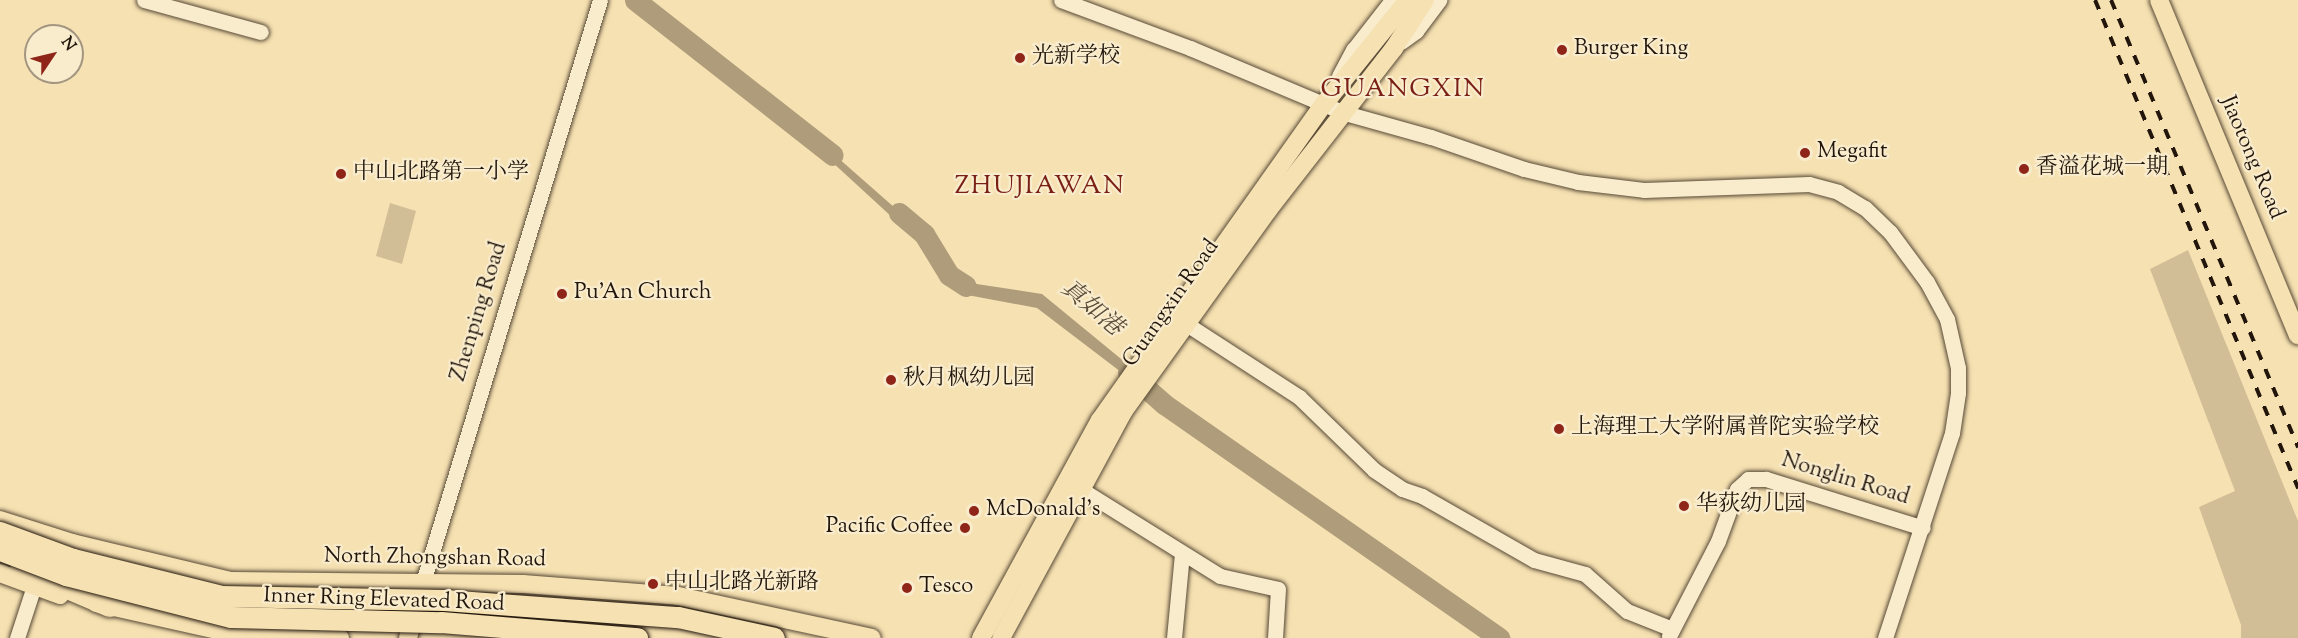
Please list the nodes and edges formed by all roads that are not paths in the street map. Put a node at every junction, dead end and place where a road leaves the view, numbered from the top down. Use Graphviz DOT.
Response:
graph roads {
  1 [pos="144,0"];
  2 [pos="1061,0"];
  3 [pos="1392,0"];
  4 [pos="1408,0"];
  5 [pos="1425,0"];
  6 [pos="1439,0"];
  7 [pos="2159,0"];
  8 [pos="598,7"];
  9 [pos="261,32"];
  10 [pos="1394,48"];
  11 [pos="1324,104"];
  12 [pos="1344,113"];
  13 [pos="1185,323"];
  14 [pos="1167,335"];
  15 [pos="2298,335"];
  16 [pos="1134,385"];
  17 [pos="1079,488"];
  18 [pos="0,520"];
  19 [pos="1923,528"];
  20 [pos="0,532"];
  21 [pos="0,550"];
  22 [pos="1182,553"];
  23 [pos="0,561"];
  24 [pos="0,573"];
  25 [pos="33,579"];
  26 [pos="423,582"];
  27 [pos="109,606"];
  28 [pos="1670,633"];
  29 [pos="16,638"];
  30 [pos="340,638"];
  31 [pos="408,638"];
  32 [pos="637,638"];
  33 [pos="774,638"];
  34 [pos="872,638"];
  35 [pos="981,638"];
  36 [pos="1001,638"];
  37 [pos="1173,638"];
  38 [pos="1275,638"];
  39 [pos="1885,638"];
  1 -- 9 [label="street"];
  2 -- 11 [label="street, Nonglin Road"];
  3 -- 11 [label="street, Guangxin Road"];
  4 -- 11 [label="main road, Guangxin Road"];
  5 -- 10 [label="main road, Guangxin Road"];
  6 -- 10 [label="street, Guangxin Road"];
  7 -- 15 [label="main road, Jiaotong Road"];
  8 -- 26 [label="street, Zhenping Road"];
  10 -- 12 [label="main road, Guangxin Road"];
  11 -- 12 [label="street, Nonglin Road"];
  11 -- 14 [label="main road, Guangxin Road"];
  12 -- 13 [label="main road, Guangxin Road"];
  12 -- 19 [label="street, Nonglin Road"];
  13 -- 14 [label="main road, Guangxin Road"];
  13 -- 28 [label="street"];
  14 -- 16 [label="main road, Guangxin Road"];
  16 -- 17 [label="main road, Guangxin Road"];
  16 -- 35 [label="main road, Guangxin Road"];
  17 -- 22 [label="street"];
  17 -- 36 [label="main road, Guangxin Road"];
  18 -- 26 [label="main road, North Zhongshan Road"];
  19 -- 28 [label="street, Nonglin Road"];
  19 -- 39 [label="street"];
  20 -- 33 [label="highway, Inner Ring Elevated Road, bridge"];
  21 -- 32 [label="highway, Inner Ring Elevated Road, bridge"];
  22 -- 37 [label="street"];
  22 -- 38 [label="street"];
  23 -- 25 [label="highway"];
  24 -- 25 [label="main road"];
  25 -- 27 [label="highway"];
  25 -- 29 [label="street"];
  26 -- 31 [label="main road, Zhenping Road"];
  26 -- 34 [label="main road, North Zhongshan Road"];
  27 -- 30 [label="main road"];
}
